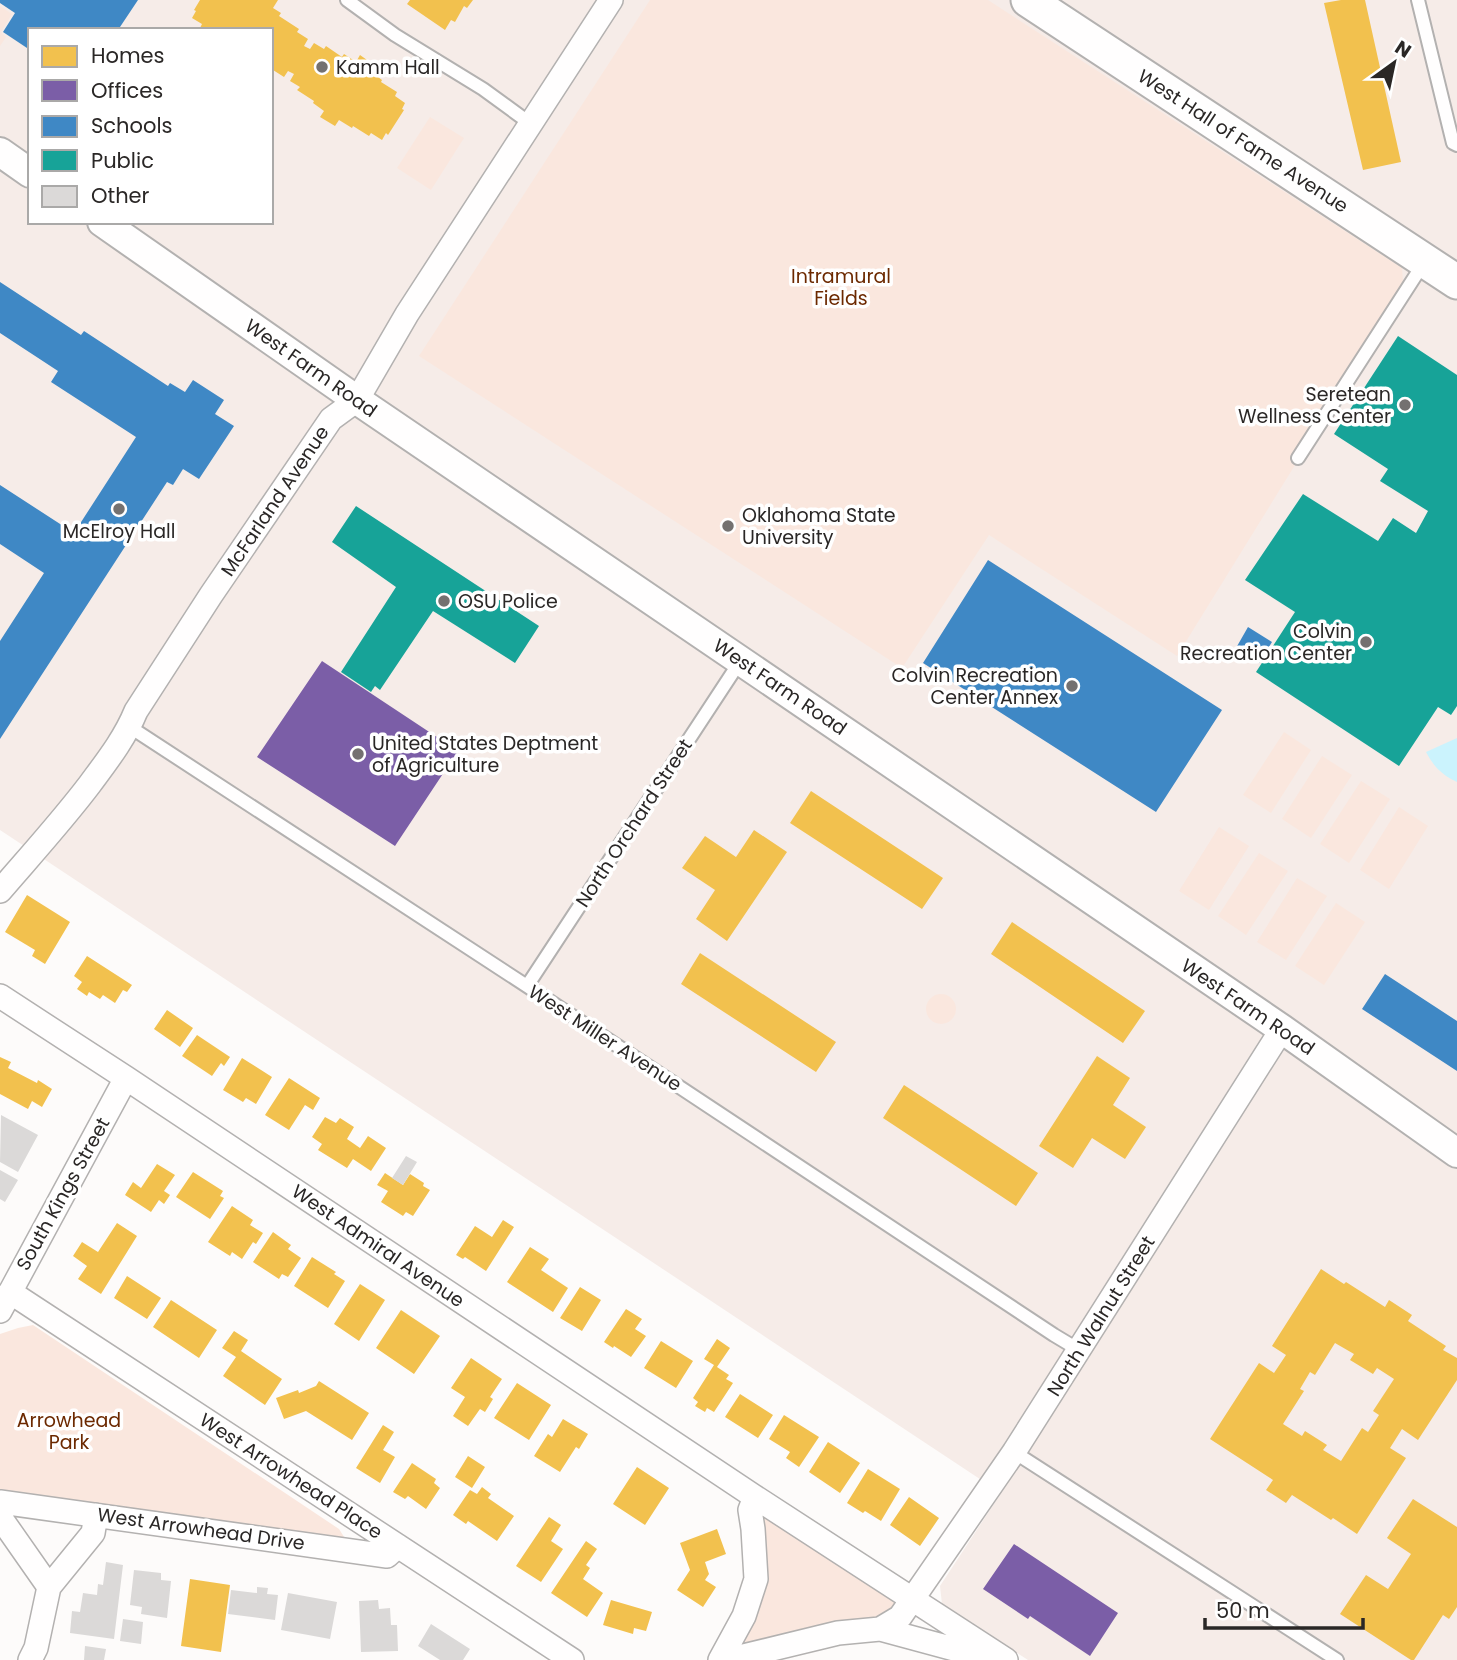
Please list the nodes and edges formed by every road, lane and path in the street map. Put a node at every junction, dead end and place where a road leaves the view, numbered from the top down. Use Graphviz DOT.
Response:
graph roads {
  1 [pos="347,0"];
  2 [pos="611,0"];
  3 [pos="1028,0"];
  4 [pos="1418,0"];
  5 [pos="531,124"];
  6 [pos="1457,145"];
  7 [pos="0,152"];
  8 [pos="28,172"];
  9 [pos="105,224"];
  10 [pos="1426,261"];
  11 [pos="1457,282"];
  12 [pos="356,400"];
  13 [pos="1298,458"];
  14 [pos="741,660"];
  15 [pos="130,727"];
  16 [pos="0,891"];
  17 [pos="527,986"];
  18 [pos="0,996"];
  19 [pos="1282,1029"];
  20 [pos="126,1078"];
  21 [pos="1457,1153"];
  22 [pos="5,1301"];
  23 [pos="1079,1350"];
  24 [pos="1014,1452"];
  25 [pos="755,1497"];
  26 [pos="0,1502"];
  27 [pos="96,1515"];
  28 [pos="0,1517"];
  29 [pos="398,1546"];
  30 [pos="49,1587"];
  31 [pos="913,1599"];
  32 [pos="880,1629"];
  33 [pos="30,1660"];
  34 [pos="572,1660"];
  35 [pos="720,1660"];
  36 [pos="727,1660"];
  37 [pos="996,1660"];
  38 [pos="1006,1660"];
  39 [pos="1337,1660"];
  1 -- 5 [label="lane"];
  2 -- 5 [label="street, McFarland Avenue"];
  3 -- 10 [label="main road, West Hall of Fame Avenue"];
  4 -- 6 [label="lane"];
  5 -- 12 [label="street, McFarland Avenue"];
  7 -- 8 [label="street"];
  9 -- 12 [label="street, West Farm Road"];
  10 -- 11 [label="main road, West Hall of Fame Avenue"];
  10 -- 13 [label="lane"];
  12 -- 14 [label="street, West Farm Road"];
  12 -- 15 [label="street, McFarland Avenue"];
  14 -- 17 [label="lane, North Orchard Street"];
  14 -- 19 [label="street, West Farm Road"];
  15 -- 16 [label="street, McFarland Avenue"];
  15 -- 17 [label="lane, West Miller Avenue"];
  17 -- 23 [label="lane, West Miller Avenue"];
  18 -- 20 [label="street, West Admiral Avenue"];
  19 -- 21 [label="street, West Farm Road"];
  19 -- 23 [label="street, North Walnut Street"];
  20 -- 22 [label="street, South Kings Street"];
  20 -- 25 [label="street, West Admiral Avenue"];
  22 -- 29 [label="street, West Arrowhead Place"];
  23 -- 24 [label="street, North Walnut Street"];
  24 -- 31 [label="street, North Walnut Street"];
  24 -- 39 [label="lane"];
  25 -- 31 [label="street, West Admiral Avenue"];
  25 -- 35 [label="street"];
  26 -- 27 [label="street, West Arrowhead Drive"];
  27 -- 29 [label="street, West Arrowhead Drive"];
  27 -- 30 [label="street"];
  28 -- 30 [label="street"];
  29 -- 34 [label="street, West Arrowhead Place"];
  30 -- 33 [label="street"];
  31 -- 32 [label="street, North Walnut Street"];
  31 -- 38 [label="street, West Admiral Avenue"];
  32 -- 36 [label="street"];
  32 -- 37 [label="street"];
}
